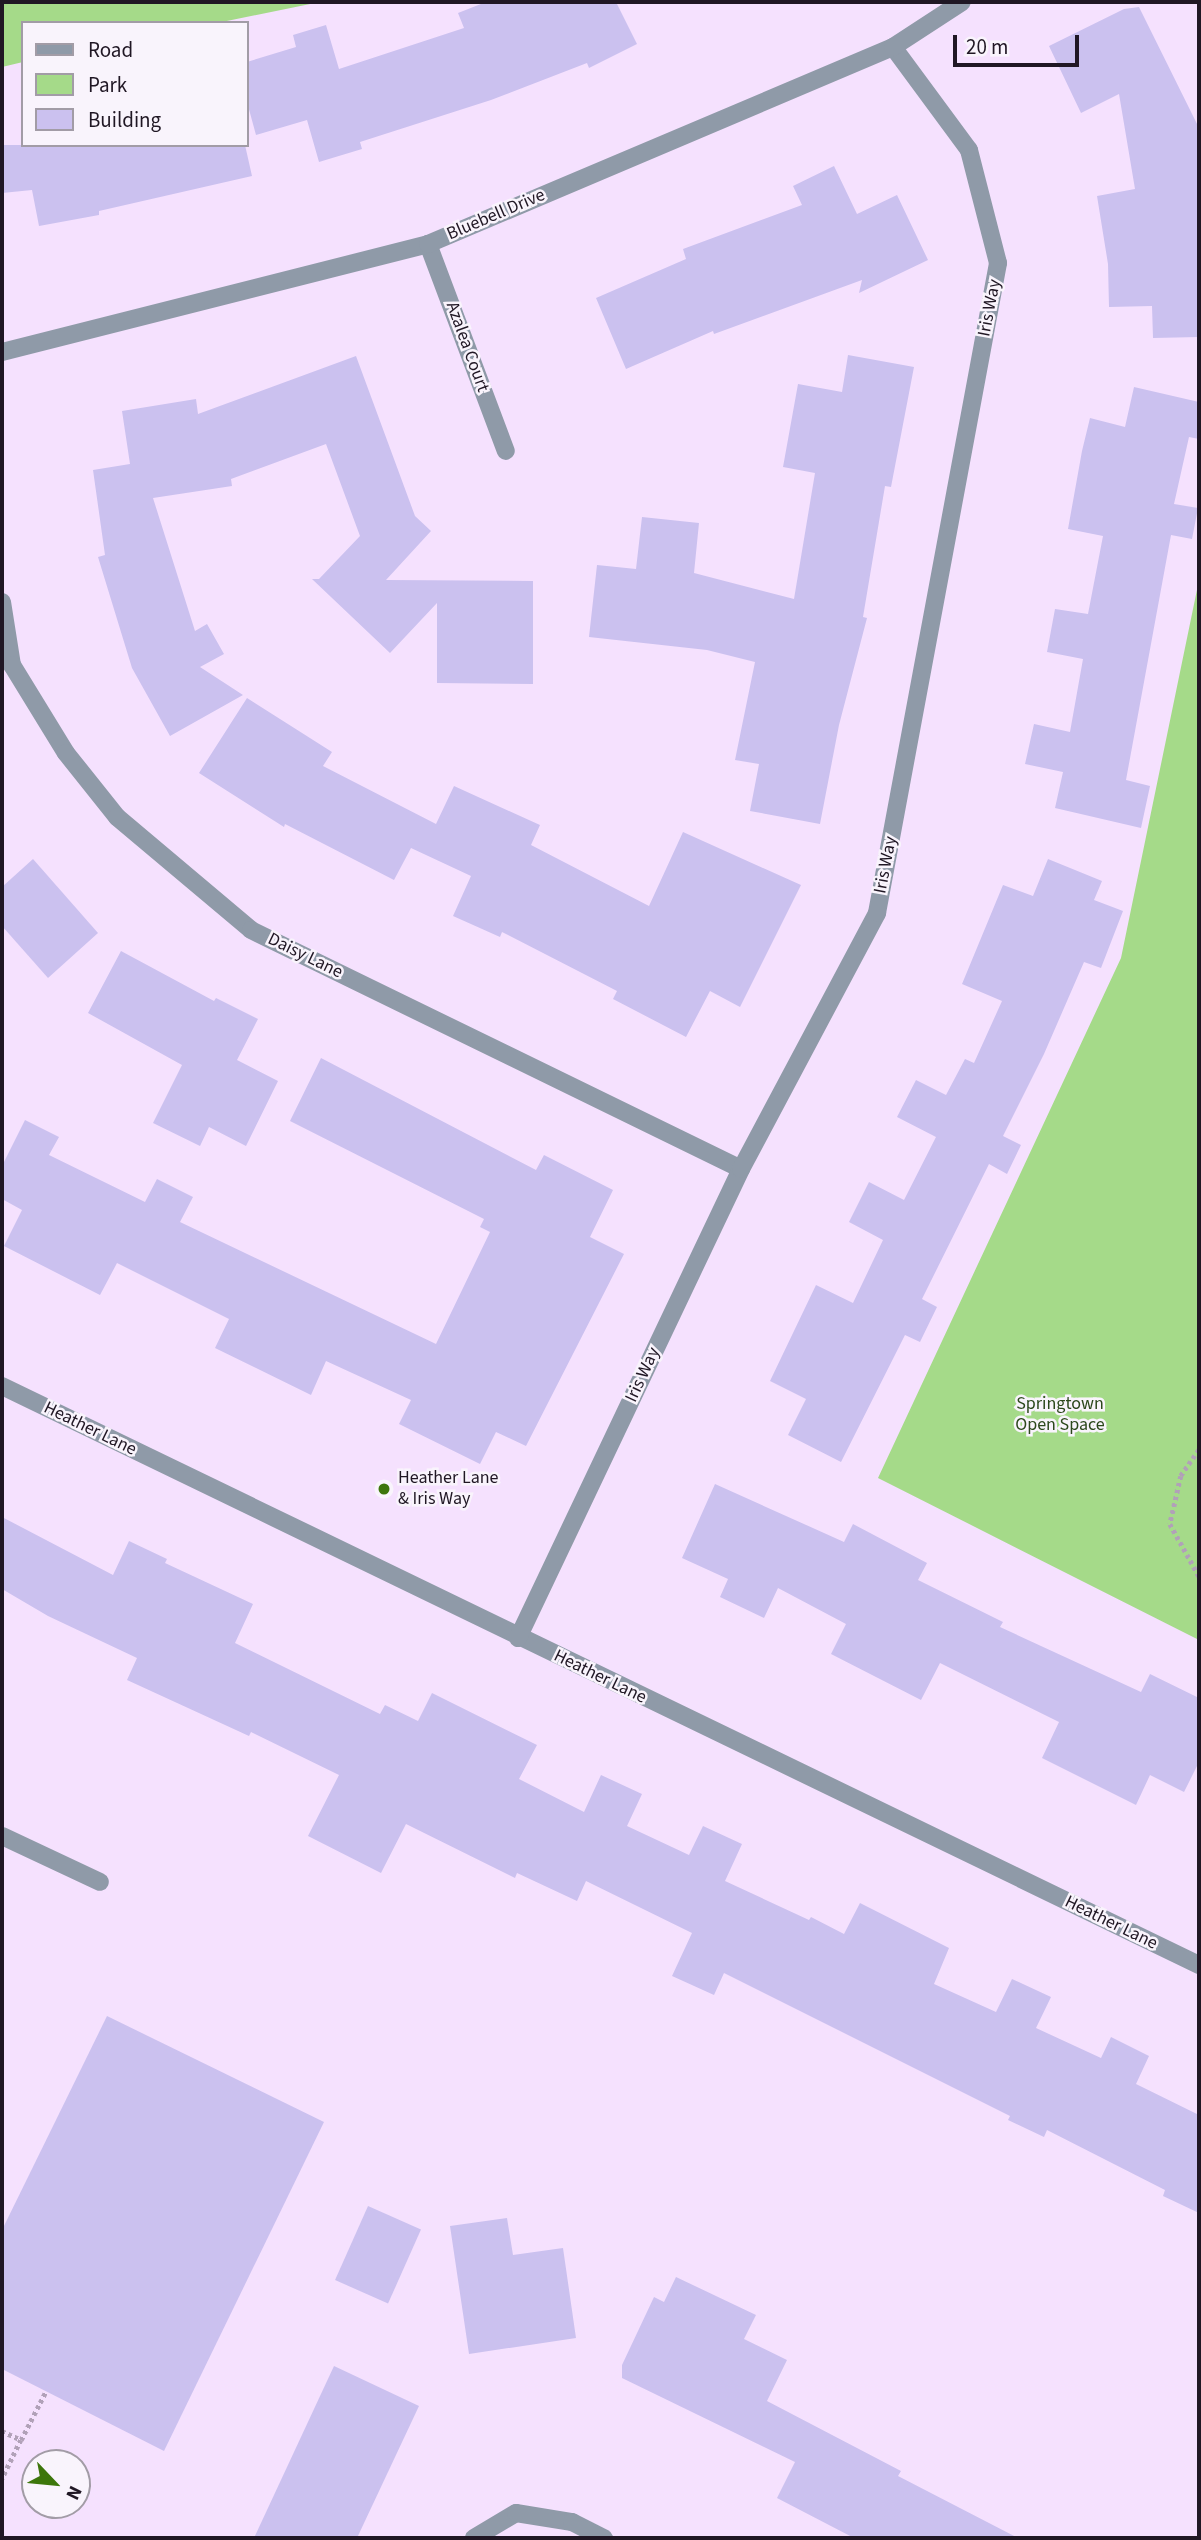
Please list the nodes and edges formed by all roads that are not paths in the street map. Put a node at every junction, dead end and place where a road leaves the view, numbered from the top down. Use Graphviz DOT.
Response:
graph roads {
  1 [pos="962,2"];
  2 [pos="893,47"];
  3 [pos="428,244"];
  4 [pos="2,352"];
  5 [pos="506,451"];
  6 [pos="2,602"];
  7 [pos="741,1169"];
  8 [pos="2,1386"];
  9 [pos="518,1637"];
  10 [pos="2,1836"];
  11 [pos="100,1882"];
  12 [pos="1199,1965"];
  13 [pos="474,2538"];
  14 [pos="604,2538"];
  1 -- 2 [label="street, Bluebell Drive"];
  2 -- 3 [label="street, Bluebell Drive"];
  2 -- 7 [label="street, Iris Way"];
  3 -- 4 [label="street, Bluebell Drive"];
  3 -- 5 [label="street, Azalea Court"];
  6 -- 7 [label="street, Daisy Lane"];
  7 -- 9 [label="street, Iris Way"];
  8 -- 9 [label="street, Heather Lane"];
  9 -- 12 [label="street, Heather Lane"];
  10 -- 11 [label="street"];
  13 -- 14 [label="street"];
}
